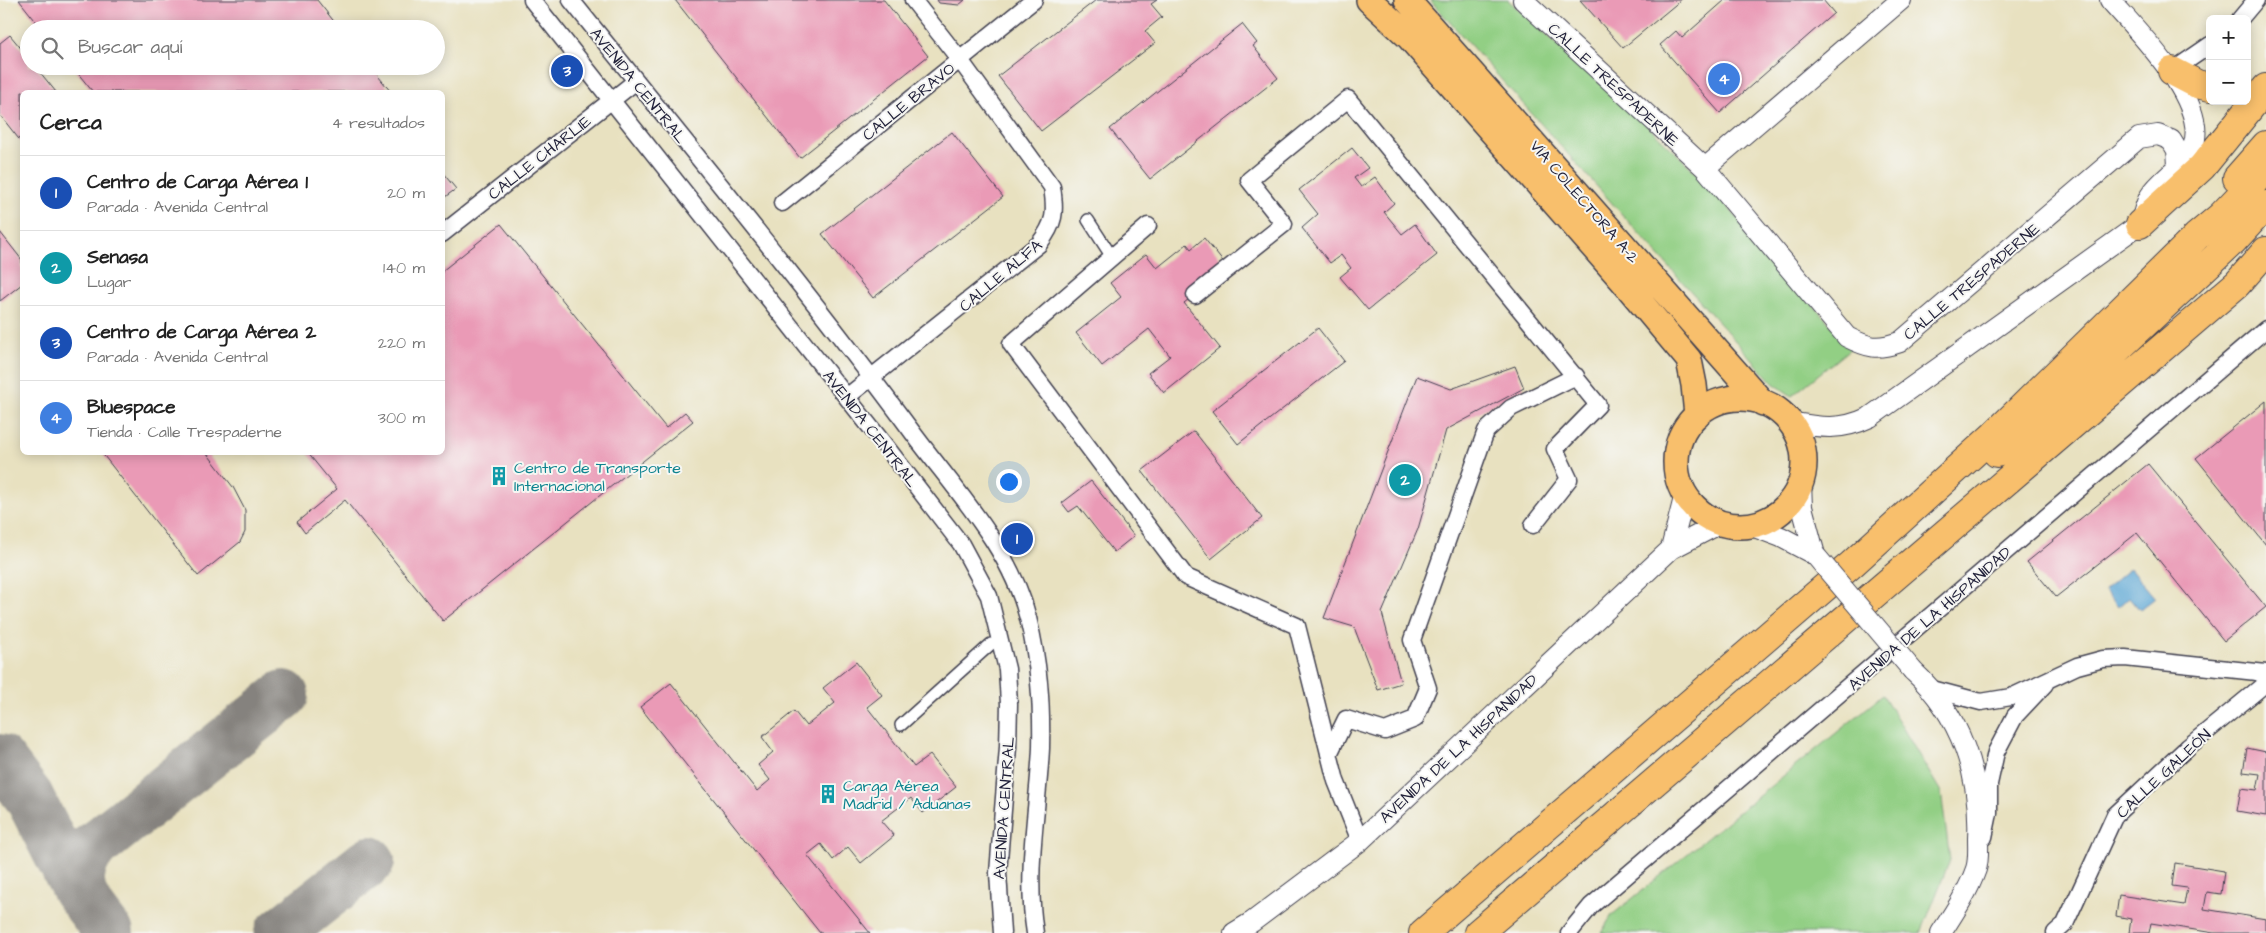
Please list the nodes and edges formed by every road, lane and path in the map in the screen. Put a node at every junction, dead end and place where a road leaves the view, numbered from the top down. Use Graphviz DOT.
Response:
graph roads {
  1 [pos="532,0"];
  2 [pos="572,0"];
  3 [pos="913,0"];
  4 [pos="1034,0"];
  5 [pos="1369,0"];
  6 [pos="1407,0"];
  7 [pos="1523,0"];
  8 [pos="1902,0"];
  9 [pos="2110,0"];
  10 [pos="2256,0"];
  11 [pos="2243,15"];
  12 [pos="2206,48"];
  13 [pos="960,60"];
  14 [pos="2266,66"];
  15 [pos="2172,71"];
  16 [pos="2251,79"];
  17 [pos="636,80"];
  18 [pos="2266,88"];
  19 [pos="2199,94"];
  20 [pos="612,100"];
  21 [pos="2266,100"];
  22 [pos="2238,123"];
  23 [pos="2266,145"];
  24 [pos="2178,165"];
  25 [pos="1705,168"];
  26 [pos="2266,168"];
  27 [pos="782,203"];
  28 [pos="2266,206"];
  29 [pos="1088,220"];
  30 [pos="2140,224"];
  31 [pos="1148,226"];
  32 [pos="445,232"];
  33 [pos="2197,236"];
  34 [pos="2266,250"];
  35 [pos="1112,257"];
  36 [pos="2266,262"];
  37 [pos="2237,284"];
  38 [pos="1195,295"];
  39 [pos="2266,329"];
  40 [pos="1576,376"];
  41 [pos="873,378"];
  42 [pos="848,396"];
  43 [pos="1763,403"];
  44 [pos="1697,415"];
  45 [pos="1790,422"];
  46 [pos="1801,483"];
  47 [pos="1685,494"];
  48 [pos="1721,523"];
  49 [pos="1533,525"];
  50 [pos="1749,525"];
  51 [pos="1671,549"];
  52 [pos="1815,555"];
  53 [pos="1852,564"];
  54 [pos="991,644"];
  55 [pos="1912,671"];
  56 [pos="2266,674"];
  57 [pos="2051,677"];
  58 [pos="2266,683"];
  59 [pos="1932,688"];
  60 [pos="901,725"];
  61 [pos="1329,754"];
  62 [pos="1360,841"];
  63 [pos="1977,868"];
  64 [pos="1964,896"];
  65 [pos="1591,906"];
  66 [pos="1002,933"];
  67 [pos="1035,933"];
  68 [pos="1234,933"];
  69 [pos="1423,933"];
  70 [pos="1478,933"];
  71 [pos="1569,933"];
  72 [pos="1586,933"];
  73 [pos="1941,933"];
  74 [pos="2055,933"];
  1 -- 20 [label="street, AVENIDA CENTRAL"];
  2 -- 17 [label="street, AVENIDA CENTRAL"];
  3 -- 13 [label="street, CALLE ALFA"];
  4 -- 13 [label="street, CALLE BRAVO"];
  5 -- 44 [label="main road, VÍA COLECTORA A-2"];
  6 -- 43 [label="main road, VÍA COLECTORA A-2"];
  7 -- 25 [label="street, CALLE TRESPADERNE"];
  8 -- 25 [label="street"];
  9 -- 15 [label="street"];
  10 -- 11 [label="street"];
  12 -- 15 [label="street"];
  13 -- 27 [label="street, CALLE BRAVO"];
  13 -- 41 [label="street, CALLE ALFA"];
  14 -- 16 [label="highway"];
  15 -- 19 [label="highway"];
  17 -- 20 [label="street, CALLE CHARLIE"];
  17 -- 41 [label="street, AVENIDA CENTRAL"];
  18 -- 22 [label="highway"];
  19 -- 24 [label="street"];
  20 -- 32 [label="street, CALLE CHARLIE"];
  20 -- 42 [label="street, AVENIDA CENTRAL"];
  21 -- 22 [label="highway"];
  22 -- 30 [label="highway"];
  23 -- 33 [label="highway"];
  24 -- 25 [label="street, CALLE TRESPADERNE"];
  24 -- 30 [label="street"];
  26 -- 33 [label="highway"];
  28 -- 53 [label="highway"];
  29 -- 35 [label="street"];
  30 -- 45 [label="street"];
  31 -- 35 [label="street"];
  33 -- 53 [label="highway"];
  34 -- 37 [label="highway"];
  35 -- 61 [label="street"];
  36 -- 37 [label="highway"];
  37 -- 70 [label="highway"];
  38 -- 40 [label="street"];
  39 -- 65 [label="street, AVENIDA DE LA HISPANIDAD"];
  40 -- 49 [label="street"];
  40 -- 61 [label="street"];
  41 -- 42 [label="street, CALLE ALFA"];
  41 -- 67 [label="street, AVENIDA CENTRAL"];
  42 -- 66 [label="street, AVENIDA CENTRAL"];
  43 -- 44 [label="main road"];
  43 -- 45 [label="main road"];
  44 -- 47 [label="main road"];
  45 -- 46 [label="main road"];
  46 -- 50 [label="main road"];
  46 -- 52 [label="street"];
  47 -- 48 [label="main road"];
  47 -- 51 [label="street"];
  48 -- 50 [label="main road"];
  48 -- 51 [label="street, AVENIDA DE LA HISPANIDAD"];
  50 -- 52 [label="street"];
  51 -- 62 [label="street, AVENIDA DE LA HISPANIDAD"];
  52 -- 55 [label="street, bridge"];
  53 -- 69 [label="highway"];
  54 -- 60 [label="street"];
  55 -- 59 [label="street"];
  55 -- 64 [label="street"];
  56 -- 57 [label="street"];
  57 -- 59 [label="street"];
  57 -- 63 [label="street"];
  58 -- 74 [label="street, CALLE GALEÓN"];
  59 -- 63 [label="street"];
  61 -- 62 [label="street"];
  62 -- 68 [label="street, AVENIDA DE LA HISPANIDAD"];
  63 -- 64 [label="street"];
  64 -- 73 [label="street"];
  65 -- 71 [label="street, AVENIDA DE LA HISPANIDAD"];
  65 -- 72 [label="street"];
}
